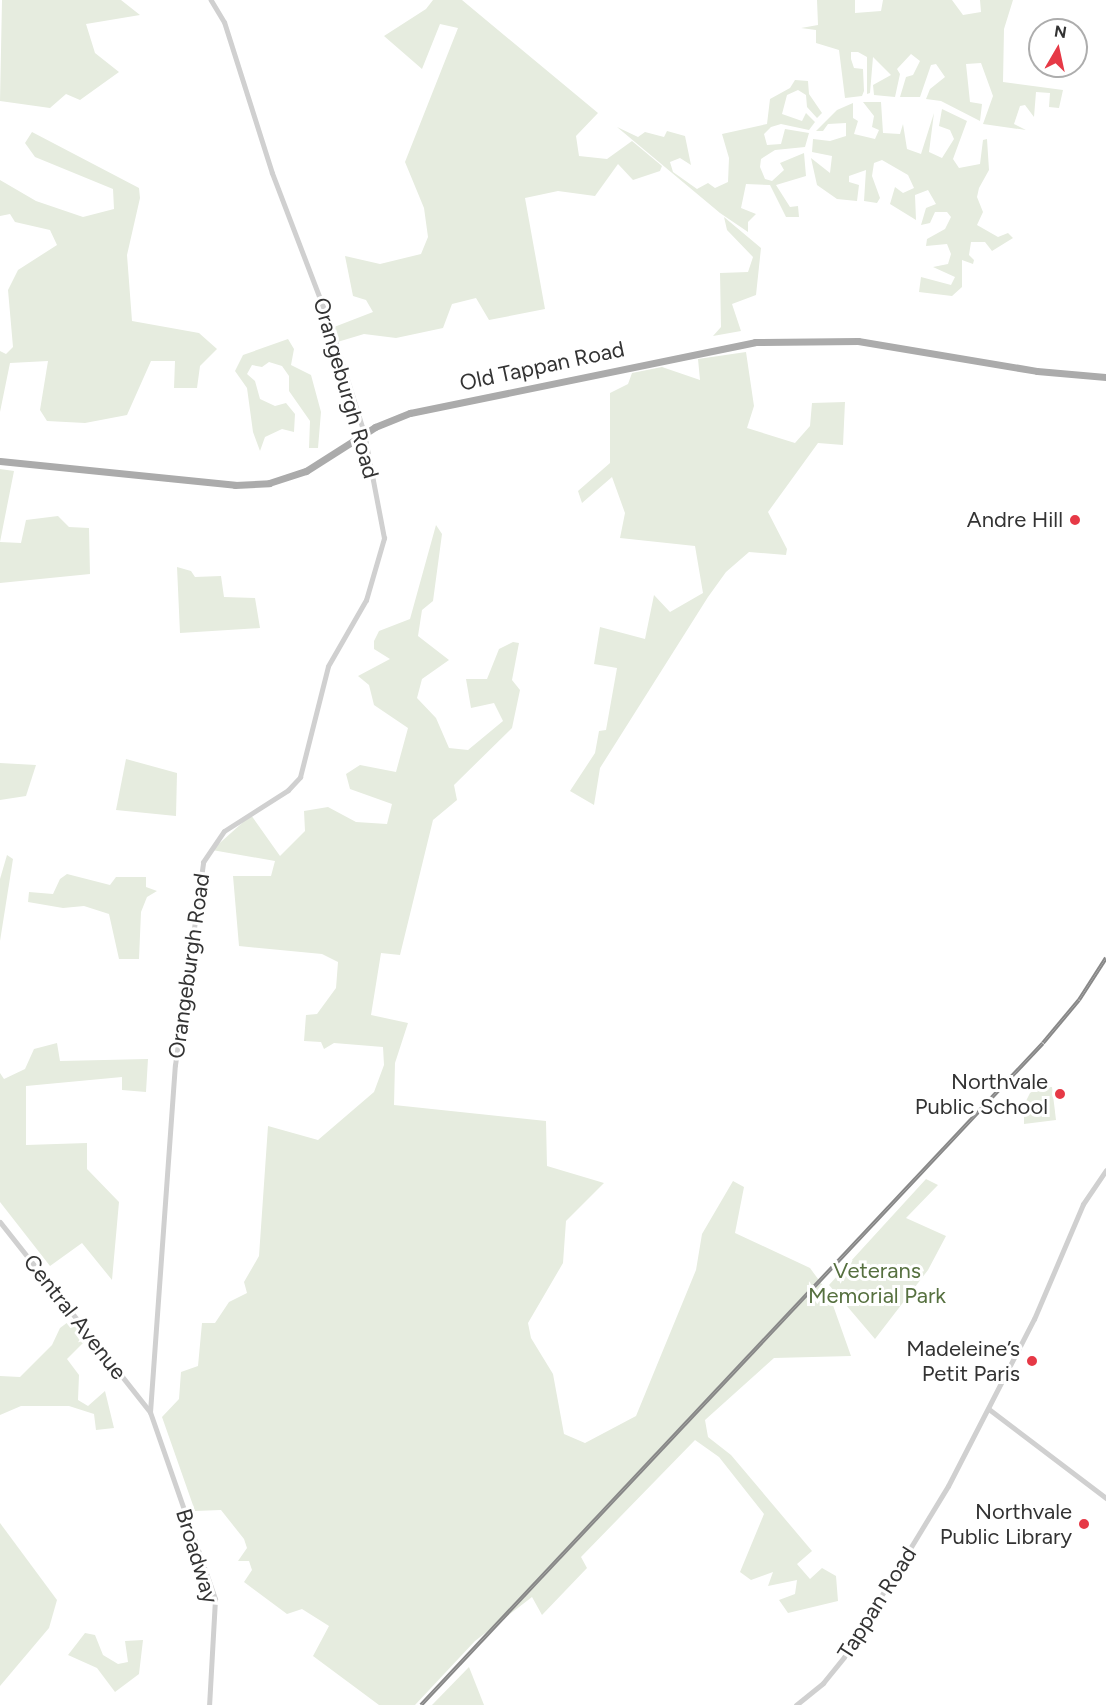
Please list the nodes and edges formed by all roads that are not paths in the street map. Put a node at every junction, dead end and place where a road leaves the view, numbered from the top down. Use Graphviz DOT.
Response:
graph roads {
  1 [pos="211,0"];
  2 [pos="1106,377"];
  3 [pos="364,433"];
  4 [pos="0,461"];
  5 [pos="1106,1170"];
  6 [pos="0,1222"];
  7 [pos="990,1410"];
  8 [pos="150,1412"];
  9 [pos="1106,1498"];
  10 [pos="209,1705"];
  11 [pos="796,1705"];
  1 -- 3 [label="street, Orangeburgh Road"];
  2 -- 3 [label="main road, Old Tappan Road"];
  3 -- 4 [label="main road, Old Tappan Road"];
  3 -- 8 [label="street, Orangeburgh Road"];
  5 -- 7 [label="street, Tappan Road"];
  6 -- 8 [label="street, Central Avenue"];
  7 -- 9 [label="street"];
  7 -- 11 [label="street, Tappan Road"];
  8 -- 10 [label="street, Broadway"];
}
